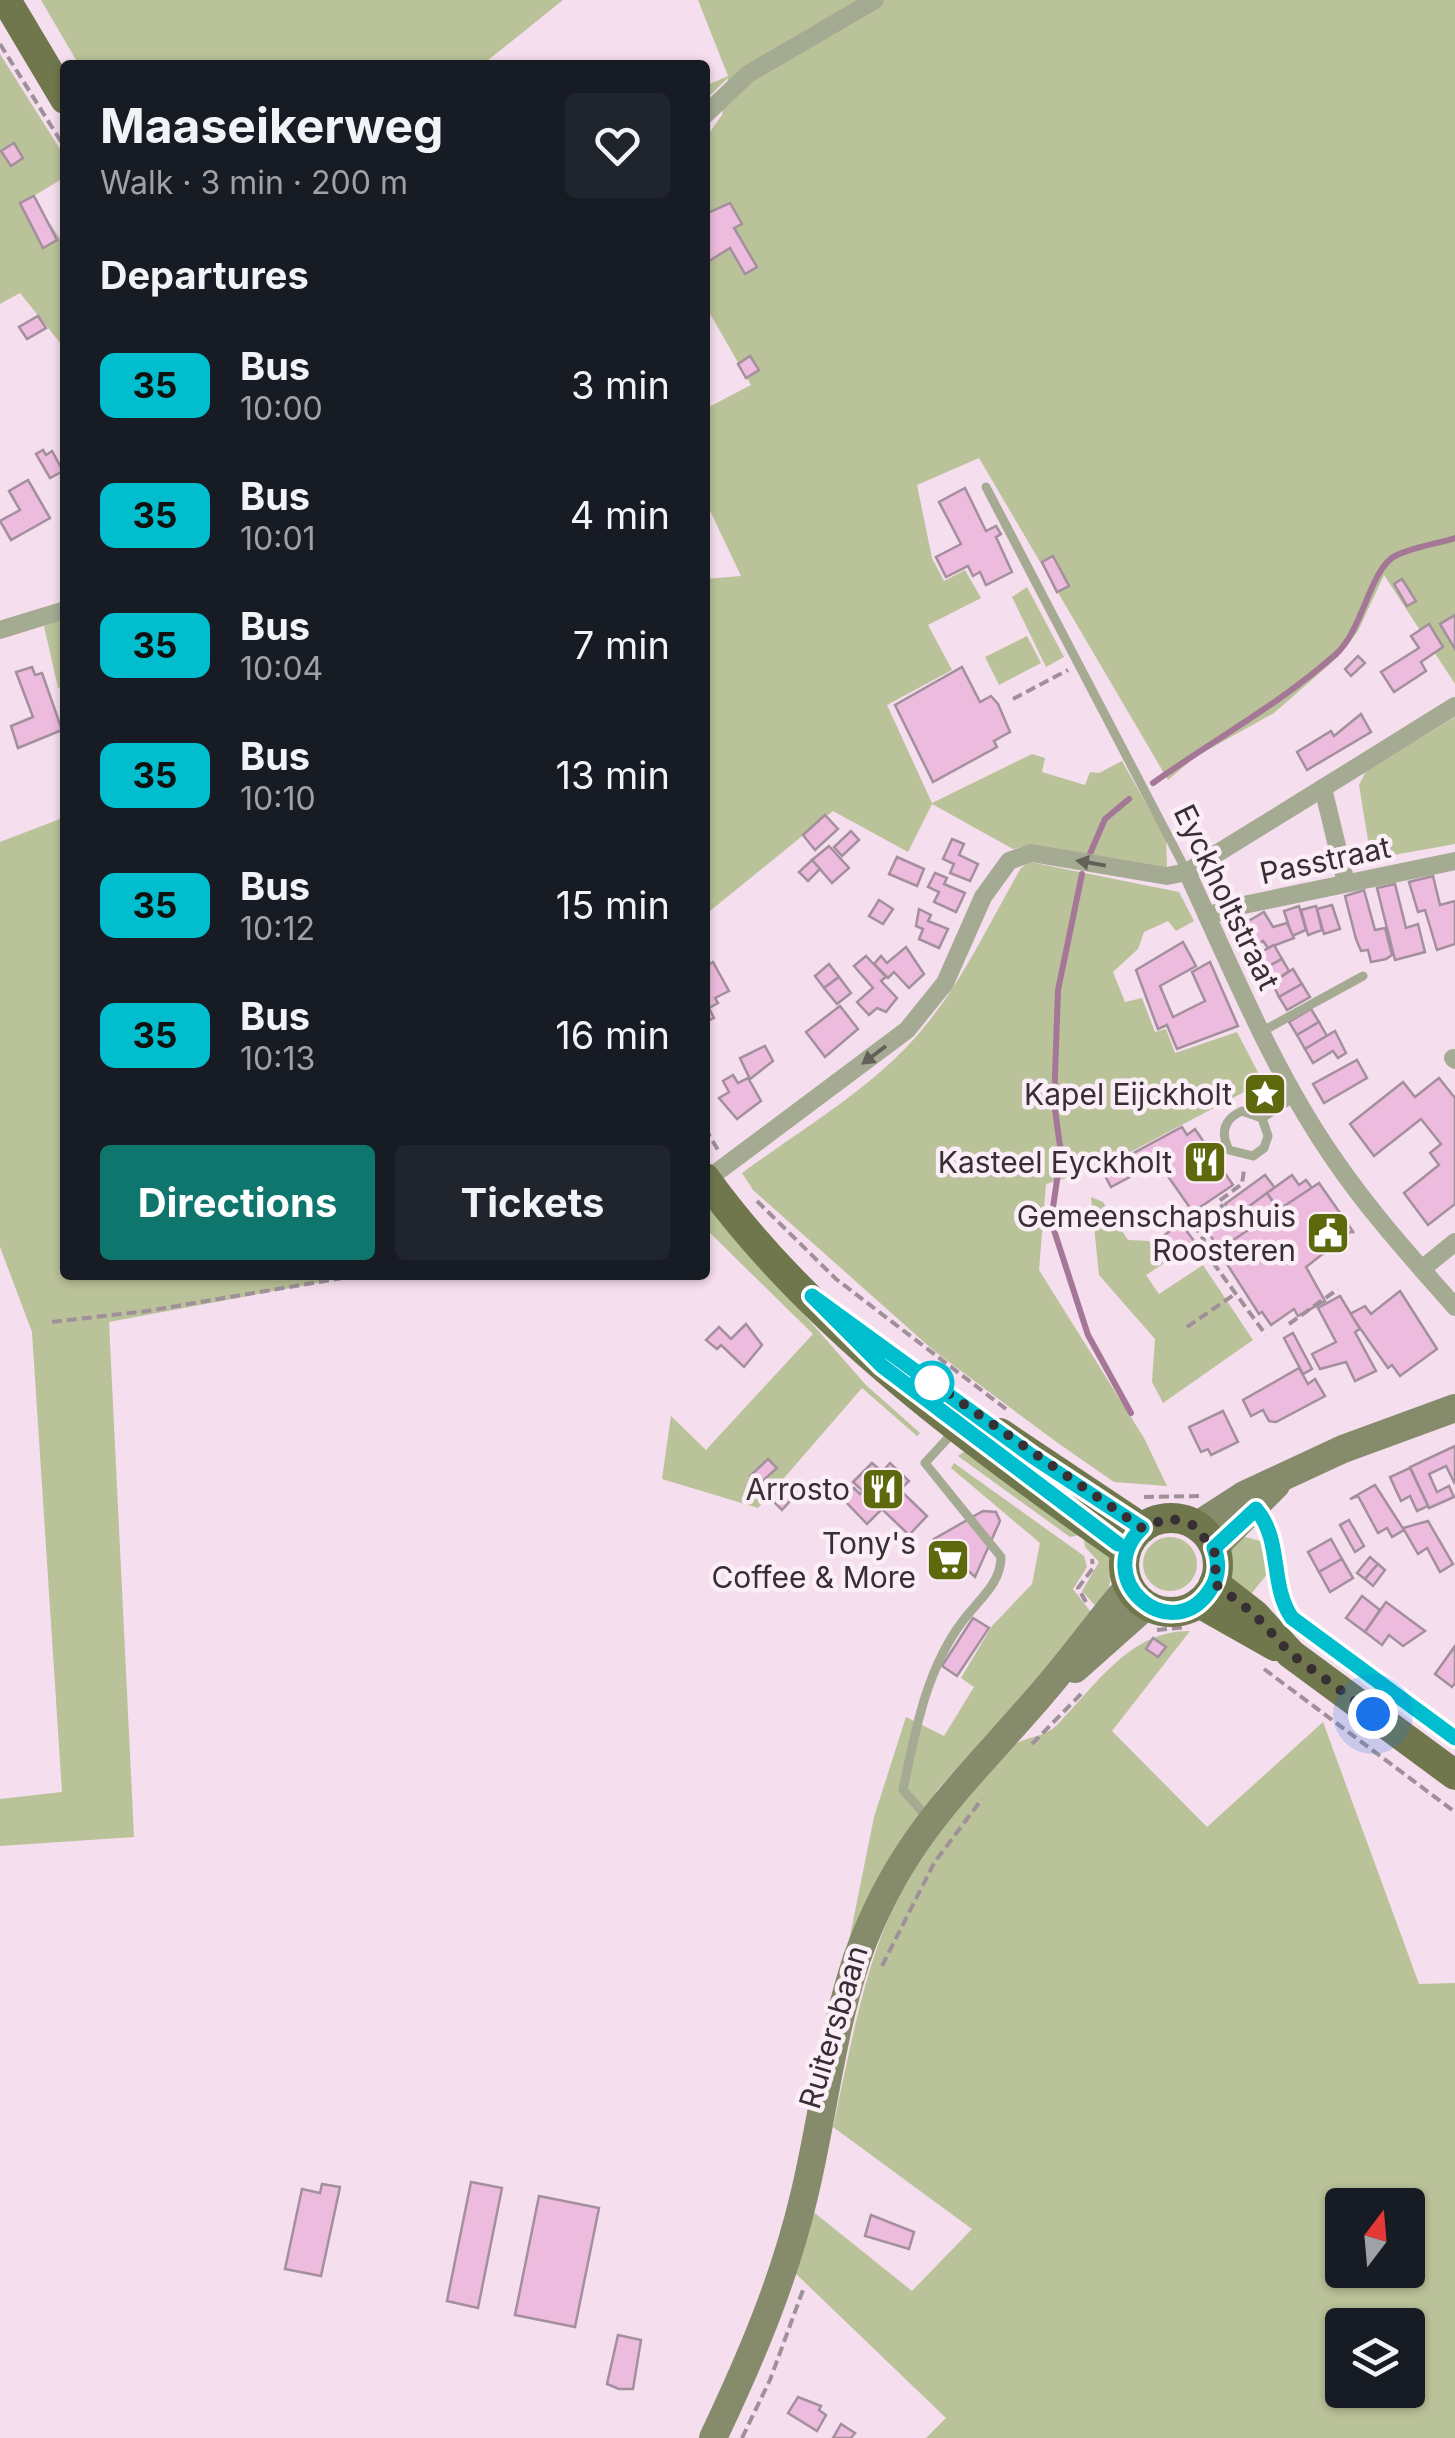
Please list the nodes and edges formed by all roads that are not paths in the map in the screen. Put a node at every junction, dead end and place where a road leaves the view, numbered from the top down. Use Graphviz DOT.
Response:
graph roads {
  1 [pos="6,0"];
  2 [pos="875,0"];
  3 [pos="60,91"];
  4 [pos="710,110"];
  5 [pos="986,488"];
  6 [pos="60,612"];
  7 [pos="5,631"];
  8 [pos="1455,706"];
  9 [pos="1323,788"];
  10 [pos="1455,860"];
  11 [pos="1187,872"];
  12 [pos="1346,884"];
  13 [pos="1207,916"];
  14 [pos="1363,976"];
  15 [pos="1261,1032"];
  16 [pos="1296,1096"];
  17 [pos="1262,1118"];
  18 [pos="711,1176"];
  19 [pos="1455,1242"];
  20 [pos="1422,1270"];
  21 [pos="1455,1307"];
  22 [pos="1455,1408"];
  23 [pos="965,1420"];
  24 [pos="1250,1502"];
  25 [pos="1205,1537"];
  26 [pos="1134,1540"];
  27 [pos="1203,1604"];
  28 [pos="1142,1608"];
  29 [pos="1455,1738"];
  30 [pos="1455,1775"];
  31 [pos="929,1820"];
  32 [pos="713,2438"];
  1 -- 3 [label="main road"];
  2 -- 4 [label="street"];
  5 -- 11 [label="lane, Eyckholtstraat"];
  6 -- 7 [label="street"];
  8 -- 9 [label="street"];
  9 -- 11 [label="street"];
  9 -- 12 [label="street"];
  10 -- 12 [label="street, Passtraat"];
  11 -- 13 [label="street, Eyckholtstraat"];
  11 -- 18 [label="street, one-way"];
  12 -- 13 [label="street, Passtraat"];
  13 -- 15 [label="street, Eyckholtstraat"];
  14 -- 15 [label="lane"];
  15 -- 16 [label="street, Eyckholtstraat"];
  16 -- 17 [label="lane"];
  16 -- 20 [label="street, Eyckholtstraat"];
  17 -- 17 [label="lane"];
  18 -- 23 [label="main road"];
  19 -- 20 [label="street"];
  20 -- 21 [label="street, Eyckholtstraat"];
  22 -- 24 [label="street"];
  23 -- 26 [label="main road"];
  23 -- 31 [label="lane"];
  24 -- 25 [label="street"];
  24 -- 29 [label="street"];
  25 -- 26 [label="main road"];
  25 -- 27 [label="main road"];
  26 -- 28 [label="main road"];
  27 -- 28 [label="main road"];
  27 -- 30 [label="main road"];
  28 -- 31 [label="street, Ruitersbaan"];
  31 -- 32 [label="street, Ruitersbaan"];
}
